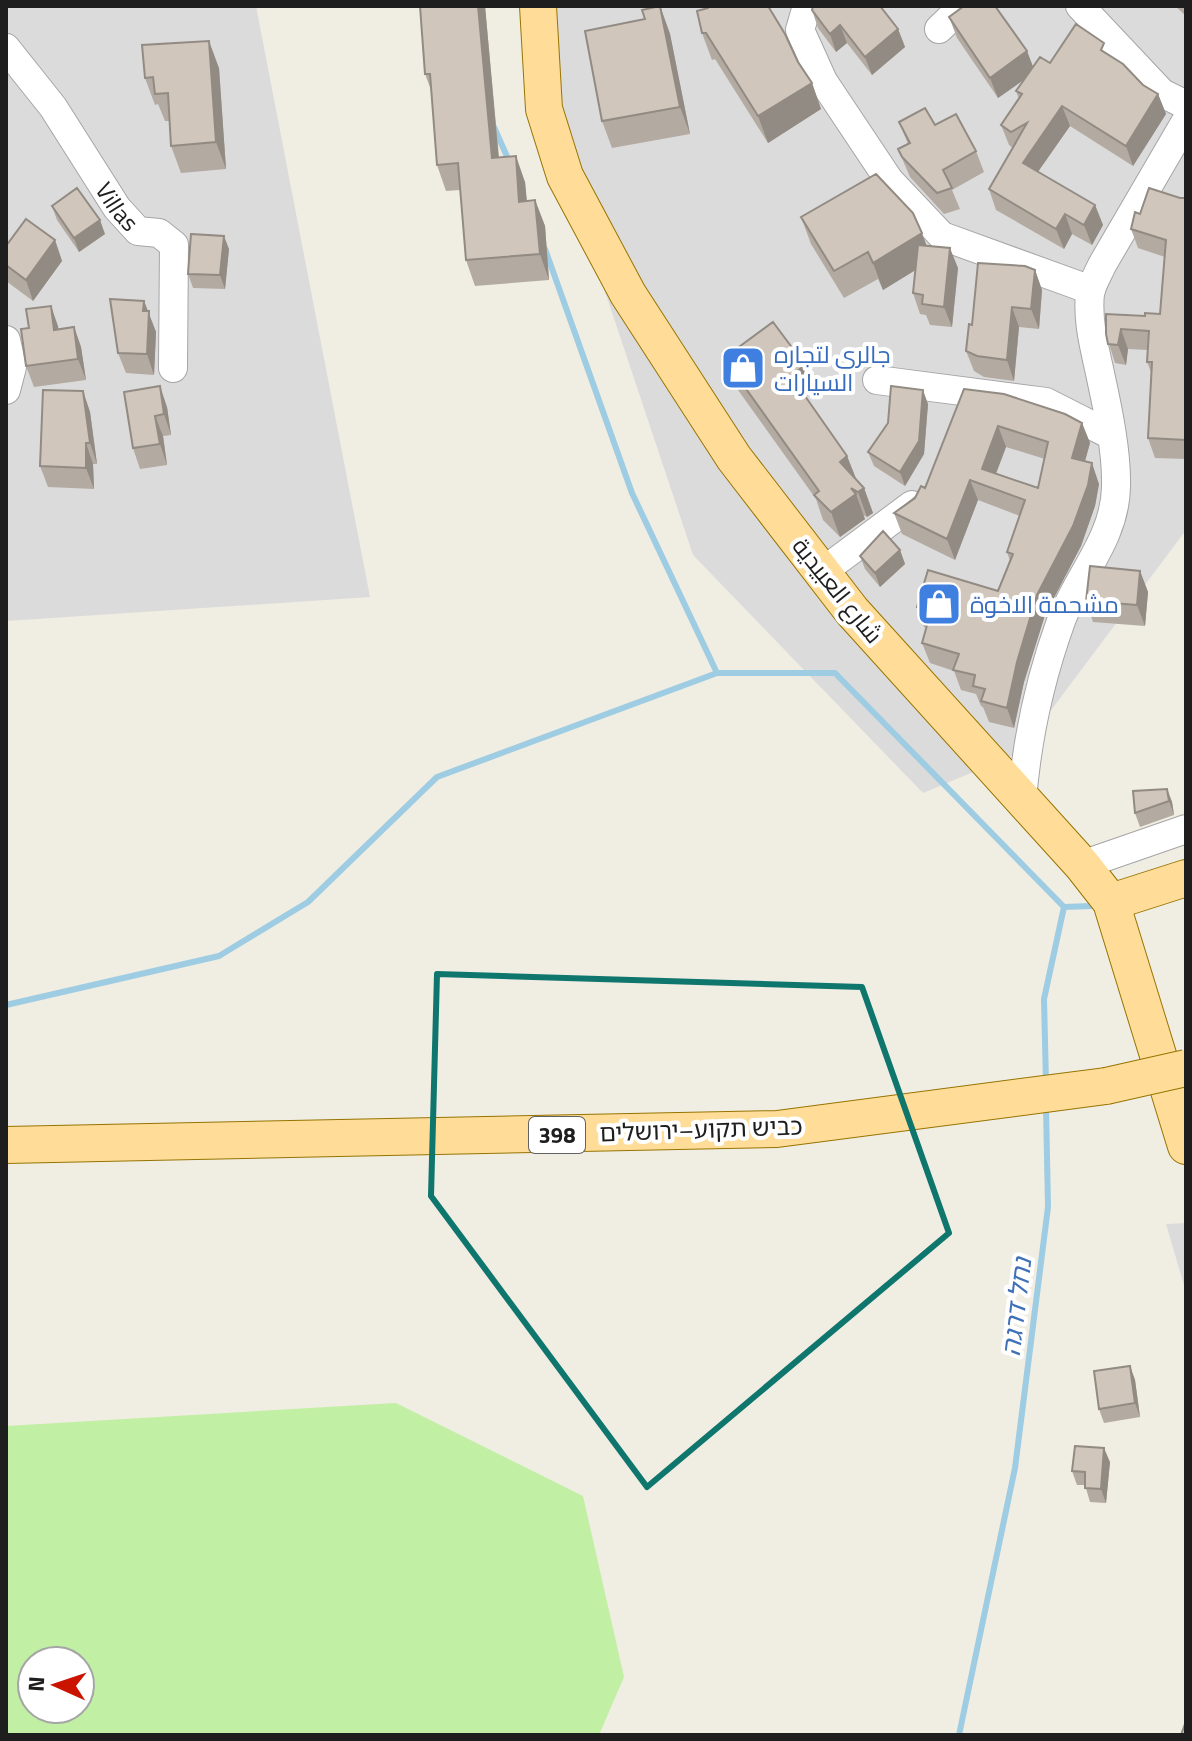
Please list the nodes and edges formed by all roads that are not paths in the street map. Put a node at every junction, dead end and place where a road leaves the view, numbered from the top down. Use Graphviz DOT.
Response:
graph roads {
  1 [pos="538,6"];
  2 [pos="807,6"];
  3 [pos="963,6"];
  4 [pos="1080,6"];
  5 [pos="939,29"];
  6 [pos="6,48"];
  7 [pos="1186,105"];
  8 [pos="1186,121"];
  9 [pos="1091,290"];
  10 [pos="6,340"];
  11 [pos="173,368"];
  12 [pos="877,380"];
  13 [pos="6,390"];
  14 [pos="1111,435"];
  15 [pos="912,505"];
  16 [pos="822,572"];
  17 [pos="1022,800"];
  18 [pos="1186,829"];
  19 [pos="1082,865"];
  20 [pos="1186,878"];
  21 [pos="1111,902"];
  22 [pos="1186,1068"];
  23 [pos="6,1145"];
  24 [pos="1186,1146"];
  1 -- 16 [label="main road, شارع العبيدية"];
  2 -- 9 [label="street"];
  3 -- 5 [label="street"];
  4 -- 7 [label="street"];
  6 -- 11 [label="street, Villas"];
  8 -- 9 [label="street"];
  9 -- 14 [label="street"];
  10 -- 13 [label="street"];
  12 -- 14 [label="street"];
  14 -- 17 [label="street"];
  15 -- 16 [label="street"];
  16 -- 17 [label="main road, شارع العبيدية"];
  17 -- 19 [label="main road, شارع العبيدية"];
  18 -- 19 [label="street"];
  19 -- 21 [label="main road, شارع العبيدية"];
  20 -- 21 [label="main road"];
  21 -- 24 [label="main road, شارع العبيدية"];
  22 -- 23 [label="main road, כביש תקוע–ירושלים / 398, bridge"];
}
